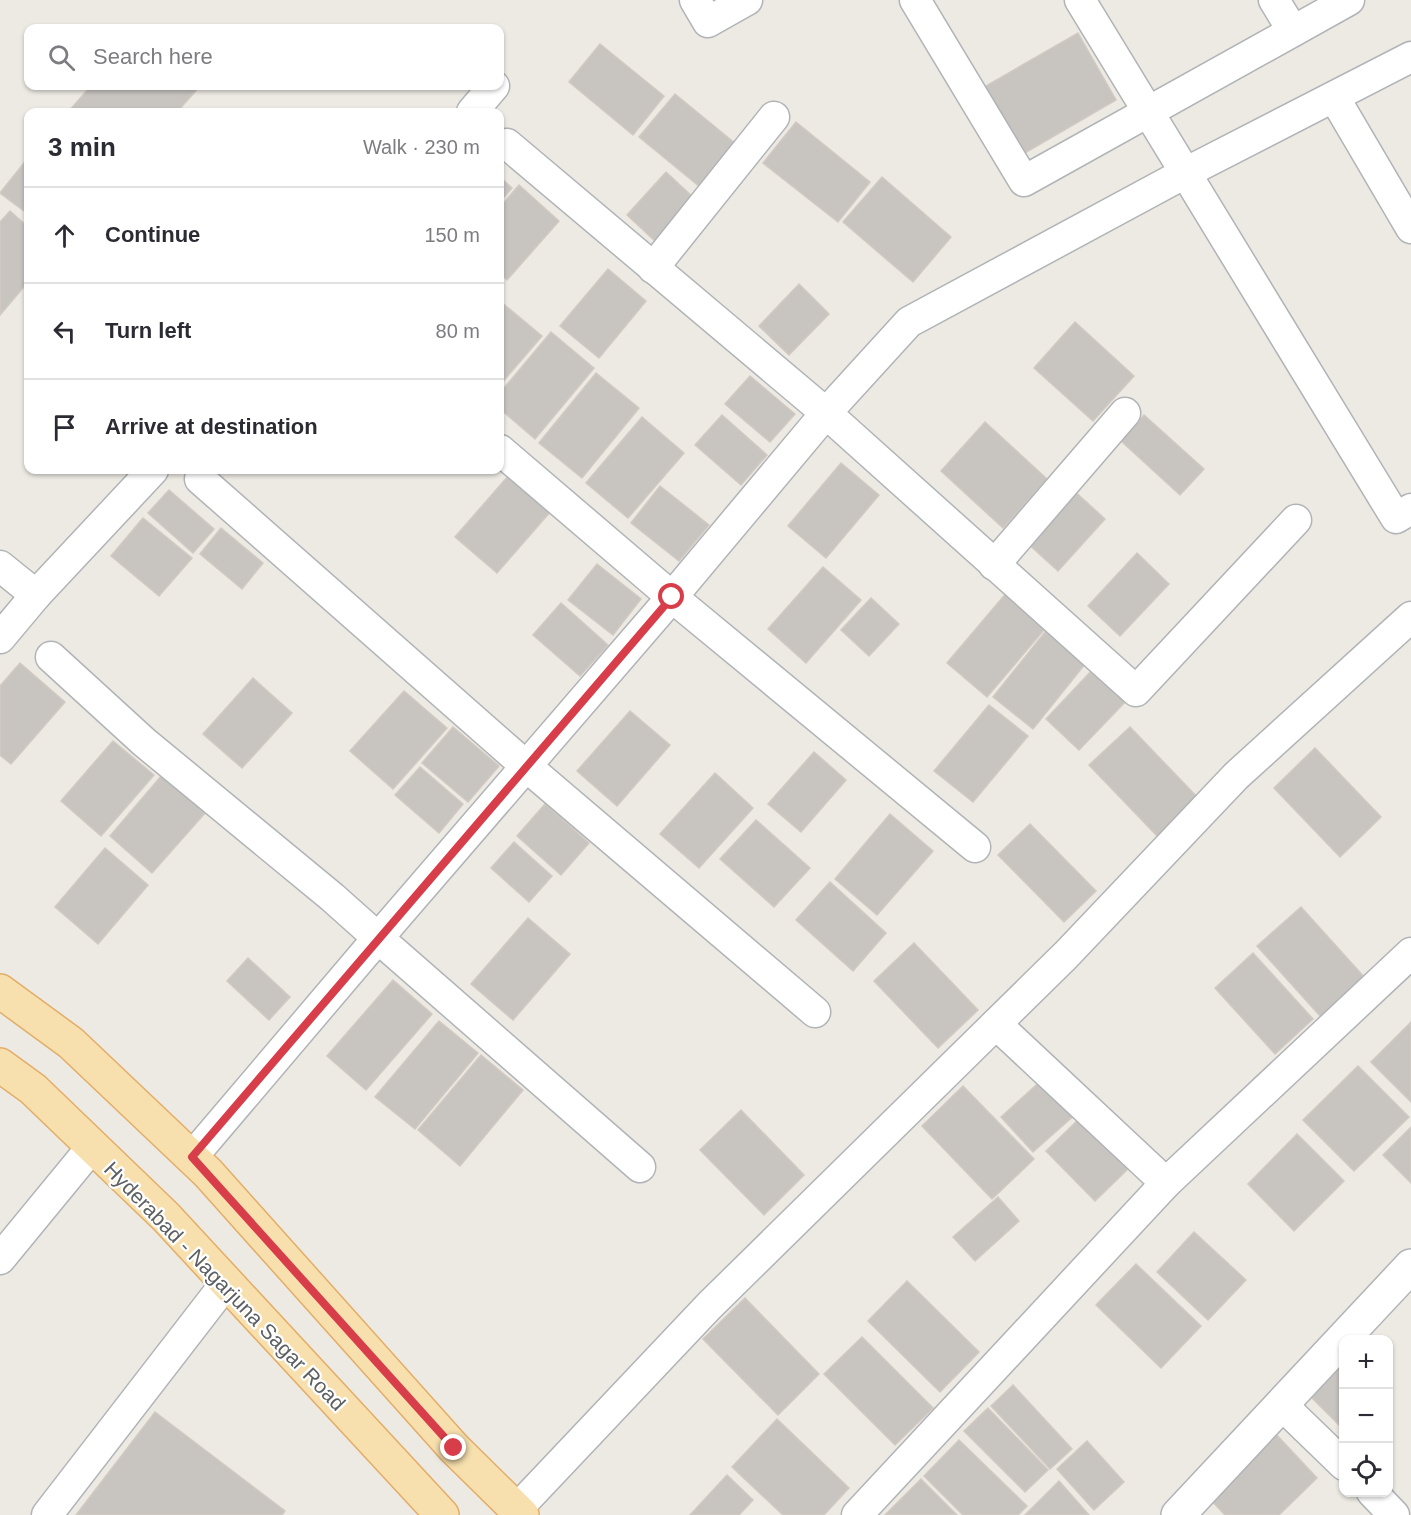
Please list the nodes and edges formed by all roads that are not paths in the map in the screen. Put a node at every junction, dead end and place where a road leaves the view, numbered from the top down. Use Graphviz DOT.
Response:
graph roads {
  1 [pos="695,0"];
  2 [pos="747,0"];
  3 [pos="915,0"];
  4 [pos="1080,0"];
  5 [pos="1274,0"];
  6 [pos="1349,0"];
  7 [pos="1293,31"];
  8 [pos="1411,57"];
  9 [pos="491,90"];
  10 [pos="1334,97"];
  11 [pos="475,108"];
  12 [pos="1146,111"];
  13 [pos="774,117"];
  14 [pos="507,144"];
  15 [pos="1187,172"];
  16 [pos="1411,228"];
  17 [pos="652,268"];
  18 [pos="826,412"];
  19 [pos="1125,413"];
  20 [pos="504,453"];
  21 [pos="149,474"];
  22 [pos="200,479"];
  23 [pos="1411,509"];
  24 [pos="1296,520"];
  25 [pos="994,565"];
  26 [pos="0,566"];
  27 [pos="36,595"];
  28 [pos="672,597"];
  29 [pos="1411,617"];
  30 [pos="0,638"];
  31 [pos="51,657"];
  32 [pos="526,765"];
  33 [pos="975,847"];
  34 [pos="378,938"];
  35 [pos="1411,953"];
  36 [pos="0,991"];
  37 [pos="815,1012"];
  38 [pos="996,1024"];
  39 [pos="0,1065"];
  40 [pos="92,1147"];
  41 [pos="192,1157"];
  42 [pos="640,1167"];
  43 [pos="1166,1183"];
  44 [pos="0,1259"];
  45 [pos="1411,1266"];
  46 [pos="226,1283"];
  47 [pos="1281,1404"];
  48 [pos="1339,1460"];
  49 [pos="1376,1497"];
  50 [pos="519,1512"];
  51 [pos="47,1515"];
  52 [pos="442,1515"];
  53 [pos="857,1515"];
  54 [pos="1178,1515"];
  55 [pos="1394,1515"];
  1 -- 2 [label="street"];
  3 -- 12 [label="street"];
  4 -- 12 [label="street"];
  5 -- 7 [label="street"];
  6 -- 7 [label="street"];
  7 -- 12 [label="street"];
  8 -- 10 [label="street"];
  9 -- 11 [label="street"];
  10 -- 15 [label="street"];
  10 -- 16 [label="street"];
  12 -- 15 [label="street"];
  13 -- 17 [label="street"];
  14 -- 17 [label="street"];
  15 -- 18 [label="street"];
  15 -- 23 [label="street"];
  17 -- 18 [label="street"];
  18 -- 25 [label="street"];
  18 -- 28 [label="street"];
  19 -- 25 [label="street"];
  20 -- 28 [label="street"];
  21 -- 27 [label="street"];
  22 -- 32 [label="street"];
  24 -- 25 [label="street"];
  26 -- 27 [label="street"];
  27 -- 30 [label="street"];
  28 -- 32 [label="street"];
  28 -- 33 [label="street"];
  29 -- 38 [label="street"];
  31 -- 34 [label="street"];
  32 -- 34 [label="street"];
  32 -- 37 [label="street"];
  34 -- 41 [label="street"];
  34 -- 42 [label="street"];
  35 -- 43 [label="street"];
  36 -- 41 [label="main road"];
  38 -- 43 [label="street"];
  38 -- 50 [label="street"];
  39 -- 40 [label="main road, Hyderabad - Nagarjuna Sagar Road"];
  40 -- 44 [label="street"];
  40 -- 46 [label="main road, Hyderabad - Nagarjuna Sagar Road"];
  41 -- 50 [label="main road"];
  43 -- 53 [label="street"];
  45 -- 47 [label="street"];
  46 -- 51 [label="street"];
  46 -- 52 [label="main road, Hyderabad - Nagarjuna Sagar Road"];
  47 -- 48 [label="street"];
  47 -- 54 [label="street"];
  49 -- 55 [label="street"];
}
